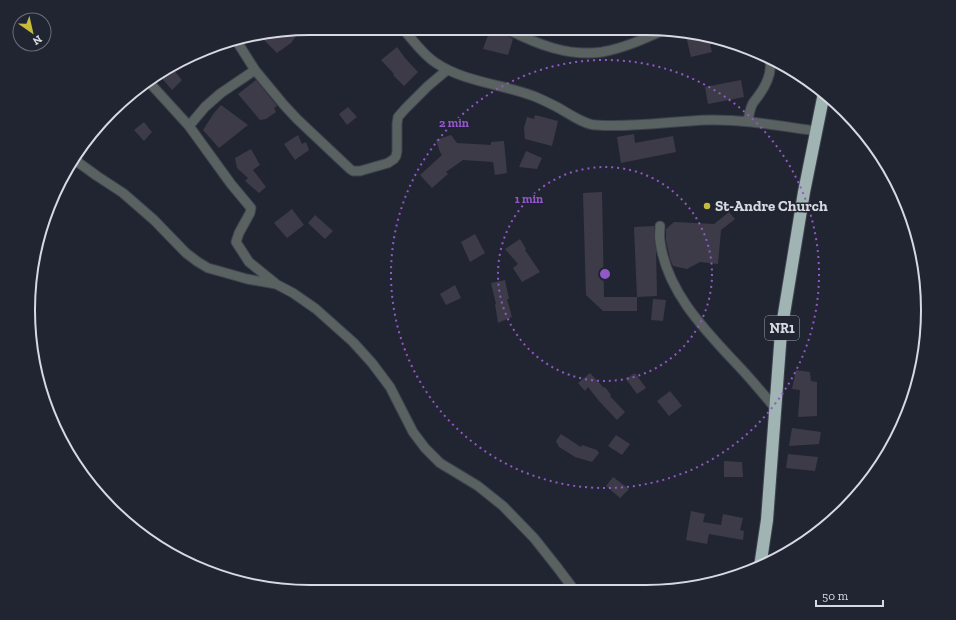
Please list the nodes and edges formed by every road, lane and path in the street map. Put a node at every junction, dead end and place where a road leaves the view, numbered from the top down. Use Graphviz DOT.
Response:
graph roads {
  1 [pos="409,35"];
  2 [pos="518,35"];
  3 [pos="652,35"];
  4 [pos="239,44"];
  5 [pos="770,64"];
  6 [pos="255,70"];
  7 [pos="447,70"];
  8 [pos="152,85"];
  9 [pos="823,100"];
  10 [pos="748,121"];
  11 [pos="189,126"];
  12 [pos="816,131"];
  13 [pos="78,162"];
  14 [pos="660,226"];
  15 [pos="276,284"];
  16 [pos="775,408"];
  17 [pos="761,560"];
  18 [pos="571,585"];
  1 -- 7 [label="street"];
  2 -- 3 [label="street"];
  4 -- 6 [label="street"];
  5 -- 10 [label="street"];
  6 -- 7 [label="street"];
  6 -- 11 [label="street"];
  7 -- 10 [label="street"];
  8 -- 11 [label="street"];
  9 -- 12 [label="highway, NR1"];
  10 -- 12 [label="street"];
  11 -- 15 [label="street"];
  12 -- 16 [label="highway, NR1"];
  13 -- 15 [label="street"];
  14 -- 16 [label="street"];
  15 -- 18 [label="street"];
  16 -- 17 [label="highway, NR1"];
}
